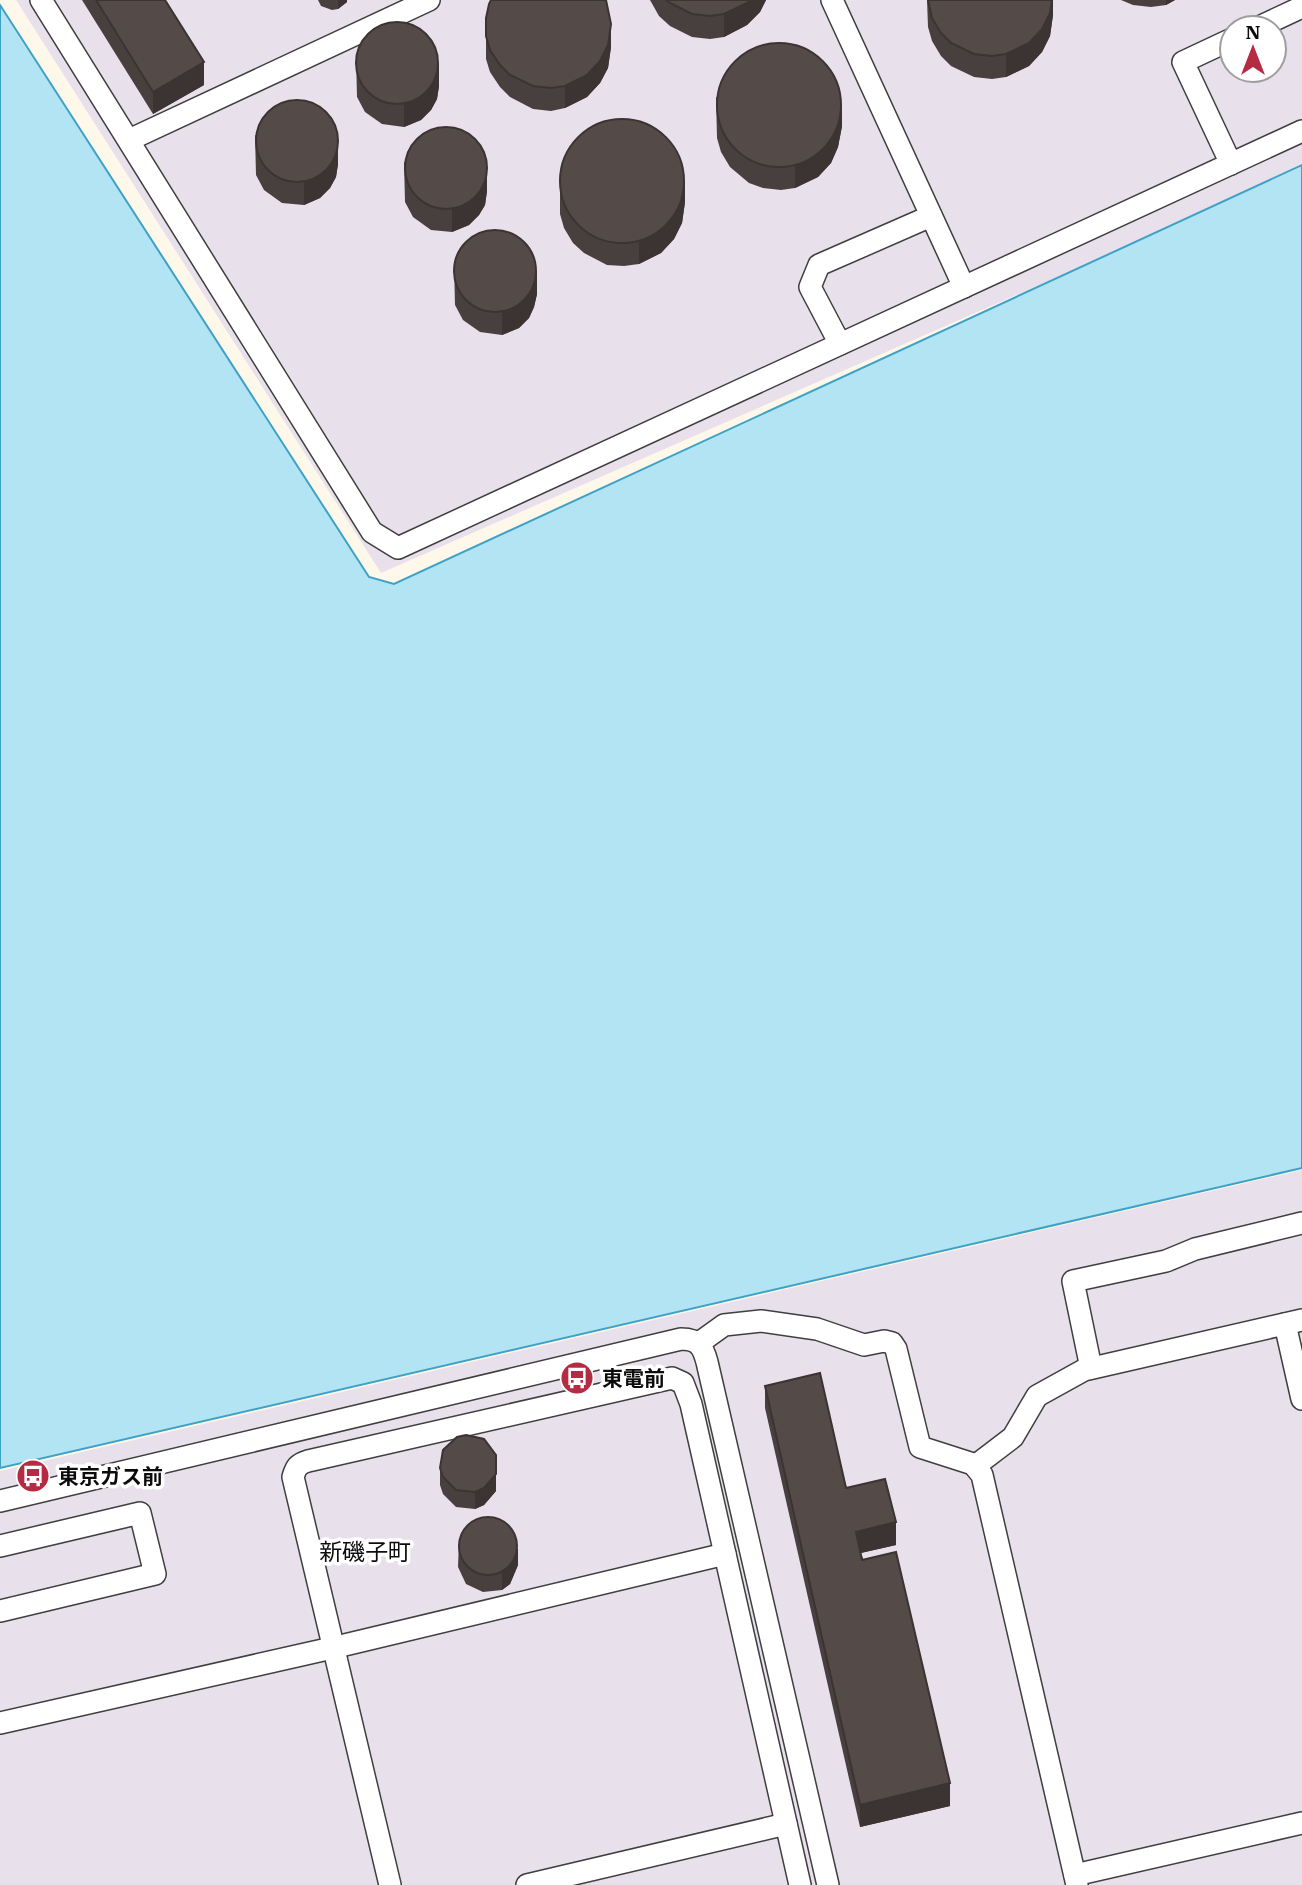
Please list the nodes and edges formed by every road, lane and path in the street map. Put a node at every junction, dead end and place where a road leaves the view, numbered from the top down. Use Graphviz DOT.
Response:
graph roads {
  1 [pos="41,0"];
  2 [pos="429,0"];
  3 [pos="832,0"];
  4 [pos="1218,46"];
  5 [pos="1302,131"];
  6 [pos="129,140"];
  7 [pos="1231,164"];
  8 [pos="931,216"];
  9 [pos="964,287"];
  10 [pos="840,344"];
  11 [pos="1302,1223"];
  12 [pos="1293,1322"];
  13 [pos="699,1343"];
  14 [pos="1091,1368"];
  15 [pos="1302,1399"];
  16 [pos="283,1434"];
  17 [pos="975,1466"];
  18 [pos="293,1477"];
  19 [pos="0,1501"];
  20 [pos="0,1546"];
  21 [pos="725,1554"];
  22 [pos="0,1611"];
  23 [pos="332,1648"];
  24 [pos="0,1723"];
  25 [pos="1302,1823"];
  26 [pos="786,1824"];
  27 [pos="1076,1880"];
  28 [pos="390,1885"];
  29 [pos="527,1885"];
  30 [pos="800,1885"];
  31 [pos="828,1885"];
  1 -- 6 [label="street"];
  2 -- 6 [label="street"];
  3 -- 8 [label="street"];
  4 -- 7 [label="street"];
  5 -- 7 [label="street"];
  6 -- 10 [label="street"];
  7 -- 9 [label="street"];
  8 -- 9 [label="street"];
  8 -- 10 [label="street"];
  9 -- 10 [label="street"];
  11 -- 14 [label="street"];
  12 -- 14 [label="street"];
  12 -- 15 [label="street"];
  13 -- 16 [label="street"];
  13 -- 17 [label="street"];
  13 -- 31 [label="street"];
  14 -- 17 [label="street"];
  16 -- 18 [label="street"];
  16 -- 19 [label="street"];
  17 -- 27 [label="street"];
  18 -- 21 [label="street"];
  18 -- 23 [label="street"];
  20 -- 22 [label="street"];
  21 -- 23 [label="street"];
  21 -- 26 [label="street"];
  23 -- 24 [label="street"];
  23 -- 28 [label="street"];
  25 -- 27 [label="street"];
  26 -- 29 [label="street"];
  26 -- 30 [label="street"];
}
